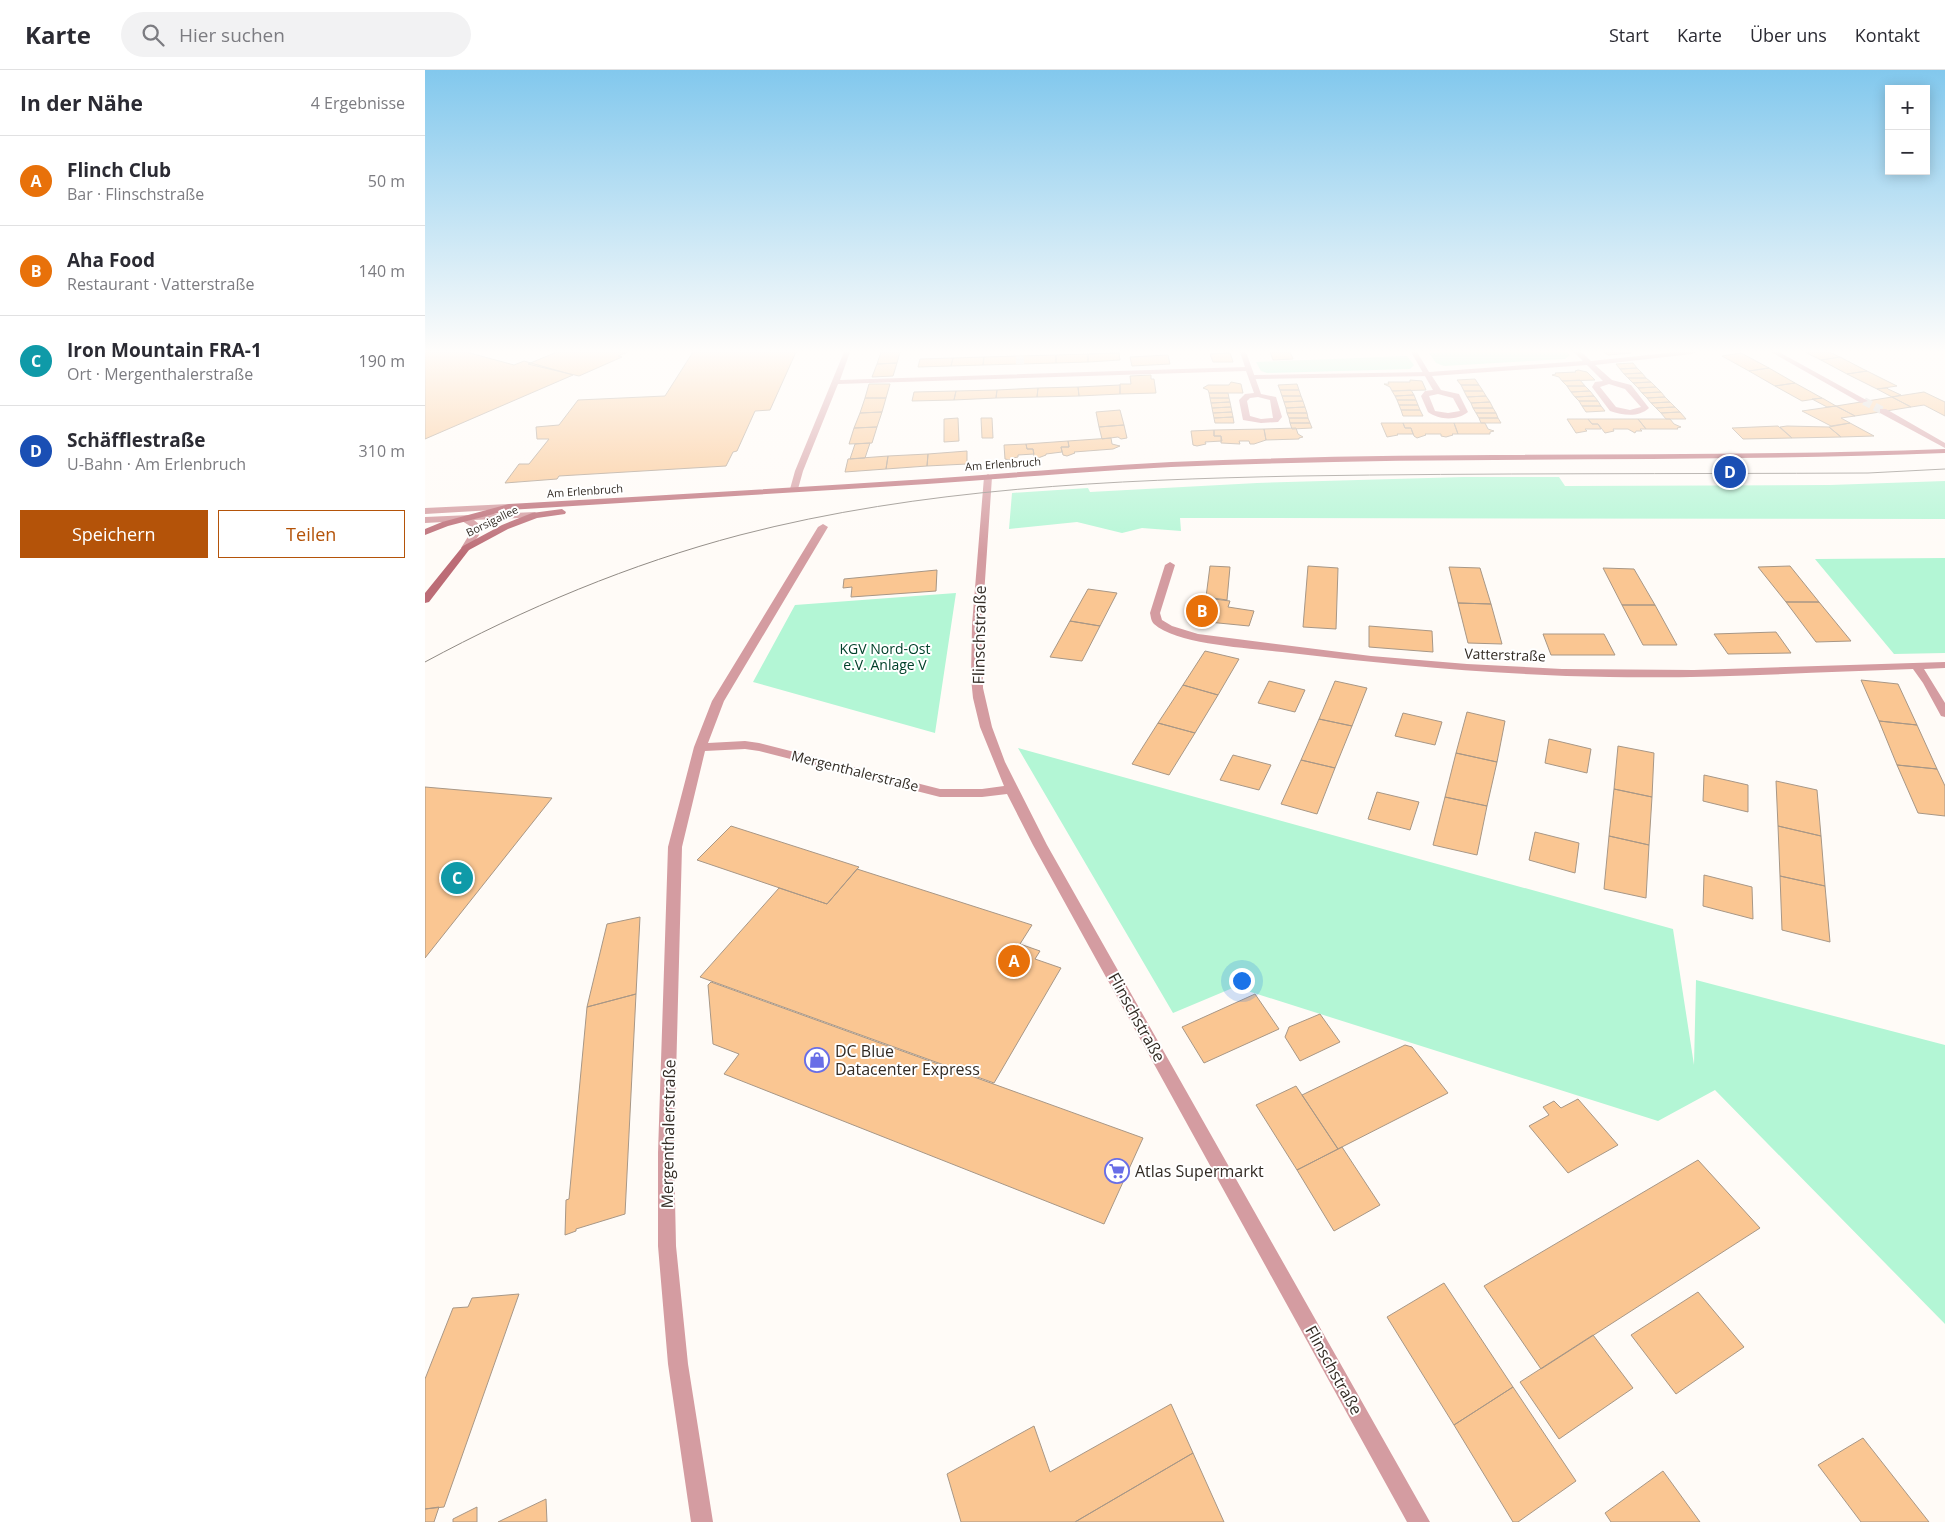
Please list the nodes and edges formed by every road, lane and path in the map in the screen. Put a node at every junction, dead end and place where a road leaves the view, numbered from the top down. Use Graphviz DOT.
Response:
graph roads {
  1 [pos="820,420"];
  2 [pos="1255,420"];
  3 [pos="1275,420"];
  4 [pos="1899,420"];
  5 [pos="1945,446"];
  6 [pos="1945,451"];
  7 [pos="989,477"];
  8 [pos="794,489"];
  9 [pos="663,498"];
  10 [pos="509,507"];
  11 [pos="439,510"];
  12 [pos="425,511"];
  13 [pos="535,515"];
  14 [pos="464,518"];
  15 [pos="425,520"];
  16 [pos="823,526"];
  17 [pos="425,532"];
  18 [pos="466,548"];
  19 [pos="1170,565"];
  20 [pos="425,600"];
  21 [pos="1945,665"];
  22 [pos="1916,666"];
  23 [pos="1945,713"];
  24 [pos="700,747"];
  25 [pos="1010,789"];
  26 [pos="701,1522"];
  27 [pos="1419,1522"];
  1 -- 8 [label="street"];
  2 -- 3 [label="street"];
  4 -- 5 [label="street"];
  6 -- 7 [label="main road, Am Erlenbruch"];
  7 -- 8 [label="main road, Am Erlenbruch"];
  7 -- 25 [label="street, Flinschstraße"];
  8 -- 9 [label="main road, Am Erlenbruch"];
  9 -- 10 [label="main road, Am Erlenbruch"];
  9 -- 13 [label="main road, Am Erlenbruch"];
  10 -- 11 [label="street"];
  10 -- 14 [label="main road, Borsigallee"];
  11 -- 12 [label="street"];
  11 -- 14 [label="street"];
  13 -- 14 [label="street"];
  13 -- 18 [label="main road, Borsigallee"];
  14 -- 15 [label="street"];
  14 -- 17 [label="main road, Borsigallee"];
  14 -- 18 [label="street"];
  16 -- 24 [label="street, Mergenthalerstraße"];
  18 -- 20 [label="main road, Borsigallee"];
  19 -- 22 [label="street, Vatterstraße"];
  21 -- 22 [label="street, Vatterstraße"];
  22 -- 23 [label="street"];
  24 -- 25 [label="street, Mergenthalerstraße"];
  24 -- 26 [label="street, Mergenthalerstraße"];
  25 -- 27 [label="street, Flinschstraße"];
}
